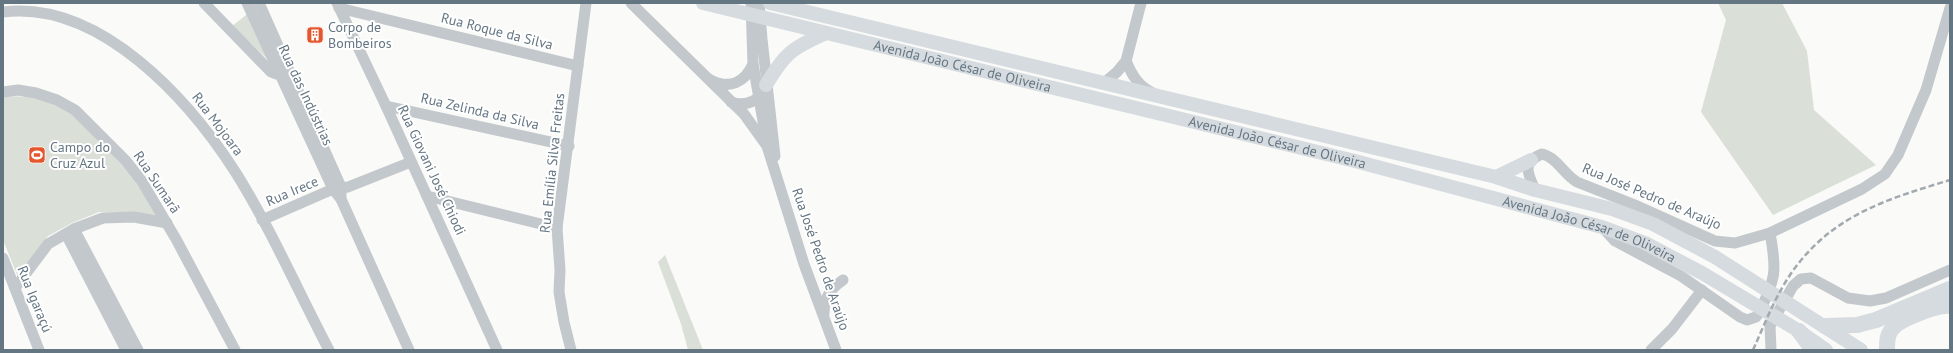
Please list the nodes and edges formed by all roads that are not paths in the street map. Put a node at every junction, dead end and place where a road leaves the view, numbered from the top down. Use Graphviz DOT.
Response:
graph roads {
  1 [pos="204,3"];
  2 [pos="247,3"];
  3 [pos="259,3"];
  4 [pos="586,3"];
  5 [pos="703,3"];
  6 [pos="812,3"];
  7 [pos="1141,3"];
  8 [pos="1946,3"];
  9 [pos="634,4"];
  10 [pos="760,4"];
  11 [pos="338,6"];
  12 [pos="1950,9"];
  13 [pos="3,12"];
  14 [pos="850,22"];
  15 [pos="826,33"];
  16 [pos="1126,61"];
  17 [pos="753,64"];
  18 [pos="578,66"];
  19 [pos="284,71"];
  20 [pos="707,78"];
  21 [pos="1104,83"];
  22 [pos="766,85"];
  23 [pos="3,92"];
  24 [pos="1160,97"];
  25 [pos="758,98"];
  26 [pos="730,102"];
  27 [pos="386,106"];
  28 [pos="569,146"];
  29 [pos="767,146"];
  30 [pos="1531,160"];
  31 [pos="411,162"];
  32 [pos="777,177"];
  33 [pos="1496,177"];
  34 [pos="1535,190"];
  35 [pos="338,192"];
  36 [pos="427,196"];
  37 [pos="262,220"];
  38 [pos="167,223"];
  39 [pos="1602,227"];
  40 [pos="557,228"];
  41 [pos="70,232"];
  42 [pos="1770,233"];
  43 [pos="3,258"];
  44 [pos="1950,270"];
  45 [pos="843,280"];
  46 [pos="15,288"];
  47 [pos="1950,289"];
  48 [pos="1702,290"];
  49 [pos="1950,306"];
  50 [pos="114,317"];
  51 [pos="824,317"];
  52 [pos="1825,326"];
  53 [pos="1793,328"];
  54 [pos="39,350"];
  55 [pos="126,350"];
  56 [pos="138,350"];
  57 [pos="235,350"];
  58 [pos="328,350"];
  59 [pos="408,350"];
  60 [pos="497,350"];
  61 [pos="571,350"];
  62 [pos="836,350"];
  63 [pos="1651,350"];
  64 [pos="1771,350"];
  65 [pos="1813,350"];
  66 [pos="1826,350"];
  67 [pos="1861,350"];
  68 [pos="1887,350"];
  1 -- 19 [label="street"];
  2 -- 19 [label="street, Rua das Indústrias"];
  3 -- 19 [label="street, Rua das Indústrias"];
  4 -- 18 [label="street, Rua Emília Silva Freitas"];
  5 -- 15 [label="main road, Avenida João César de Oliveira"];
  6 -- 14 [label="main road"];
  7 -- 16 [label="street"];
  8 -- 12 [label="street"];
  9 -- 20 [label="street, Rua José Pedro de Araújo"];
  10 -- 14 [label="main road, Avenida João César de Oliveira"];
  10 -- 17 [label="street"];
  10 -- 22 [label="street, Rua José Pedro de Araújo"];
  11 -- 18 [label="street, Rua Roque da Silva"];
  11 -- 27 [label="street, Rua Giovani José Chiodi"];
  12 -- 42 [label="street, Rua José Pedro de Araújo"];
  13 -- 37 [label="street, Rua Mojoara"];
  14 -- 21 [label="main road, Avenida João César de Oliveira"];
  15 -- 22 [label="main road"];
  15 -- 39 [label="main road, Avenida João César de Oliveira"];
  16 -- 21 [label="street"];
  16 -- 24 [label="street"];
  17 -- 20 [label="street"];
  17 -- 25 [label="street"];
  18 -- 28 [label="street, Rua Emília Silva Freitas"];
  19 -- 35 [label="street, Rua das Indústrias"];
  20 -- 26 [label="street, Rua José Pedro de Araújo"];
  21 -- 24 [label="main road, Avenida João César de Oliveira"];
  22 -- 25 [label="street"];
  22 -- 32 [label="street, Rua José Pedro de Araújo"];
  23 -- 38 [label="street, Rua Sumarã"];
  24 -- 33 [label="main road, Avenida João César de Oliveira"];
  25 -- 26 [label="street"];
  25 -- 29 [label="street"];
  26 -- 29 [label="street, Rua José Pedro de Araújo"];
  27 -- 28 [label="street, Rua Zelinda da Silva"];
  27 -- 31 [label="street, Rua Giovani José Chiodi"];
  28 -- 40 [label="street, Rua Emília Silva Freitas"];
  29 -- 32 [label="street, Rua José Pedro de Araújo"];
  30 -- 33 [label="main road"];
  30 -- 34 [label="street"];
  30 -- 42 [label="street, Rua José Pedro de Araújo"];
  31 -- 35 [label="street, Rua Irece"];
  31 -- 36 [label="street, Rua Giovani José Chiodi"];
  32 -- 51 [label="street, Rua José Pedro de Araújo"];
  33 -- 34 [label="main road, Avenida João César de Oliveira"];
  34 -- 52 [label="main road, Avenida João César de Oliveira"];
  35 -- 37 [label="street, Rua Irece"];
  35 -- 59 [label="street, Rua das Indústrias"];
  36 -- 40 [label="street"];
  36 -- 60 [label="street, Rua Giovani José Chiodi"];
  37 -- 58 [label="street, Rua Mojoara"];
  38 -- 41 [label="street"];
  38 -- 57 [label="street, Rua Sumarã"];
  39 -- 48 [label="street"];
  39 -- 53 [label="main road, Avenida João César de Oliveira"];
  40 -- 61 [label="street, Rua Emília Silva Freitas"];
  41 -- 46 [label="street"];
  41 -- 50 [label="street"];
  42 -- 48 [label="street"];
  43 -- 46 [label="street, Rua Igaraçú"];
  44 -- 64 [label="street"];
  45 -- 51 [label="street"];
  46 -- 54 [label="street, Rua Igaraçú"];
  47 -- 52 [label="highway"];
  48 -- 63 [label="street"];
  49 -- 68 [label="highway"];
  50 -- 55 [label="street"];
  50 -- 56 [label="street"];
  51 -- 62 [label="street, Rua José Pedro de Araújo"];
  52 -- 67 [label="main road, Avenida João César de Oliveira"];
  53 -- 65 [label="highway"];
  53 -- 66 [label="main road, Avenida João César de Oliveira"];
}
